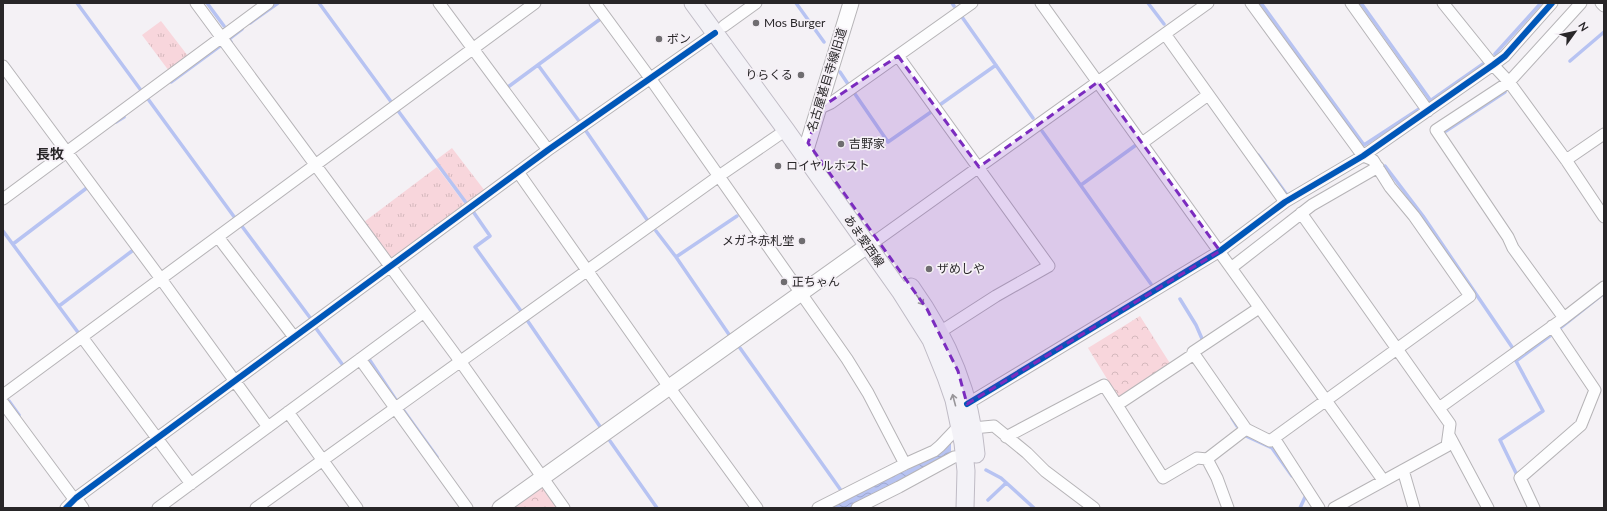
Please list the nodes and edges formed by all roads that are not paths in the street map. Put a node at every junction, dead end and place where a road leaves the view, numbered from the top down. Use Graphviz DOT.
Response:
graph roads {
  1 [pos="196,3"];
  2 [pos="267,3"];
  3 [pos="439,3"];
  4 [pos="535,3"];
  5 [pos="596,3"];
  6 [pos="693,3"];
  7 [pos="707,3"];
  8 [pos="756,3"];
  9 [pos="851,3"];
  10 [pos="972,3"];
  11 [pos="1041,3"];
  12 [pos="1208,3"];
  13 [pos="1251,3"];
  14 [pos="1351,3"];
  15 [pos="1443,3"];
  16 [pos="1552,3"];
  17 [pos="1581,3"];
  18 [pos="1601,3"];
  19 [pos="1604,6"];
  20 [pos="720,30"];
  21 [pos="1165,34"];
  22 [pos="221,37"];
  23 [pos="472,49"];
  24 [pos="898,56"];
  25 [pos="1493,65"];
  26 [pos="3,66"];
  27 [pos="650,78"];
  28 [pos="1098,82"];
  29 [pos="1509,82"];
  30 [pos="1208,95"];
  31 [pos="820,108"];
  32 [pos="1428,111"];
  33 [pos="786,130"];
  34 [pos="1604,134"];
  35 [pos="1142,143"];
  36 [pos="548,150"];
  37 [pos="806,150"];
  38 [pos="67,152"];
  39 [pos="1363,156"];
  40 [pos="1566,160"];
  41 [pos="316,165"];
  42 [pos="979,167"];
  43 [pos="1378,167"];
  44 [pos="518,172"];
  45 [pos="719,176"];
  46 [pos="3,199"];
  47 [pos="1285,202"];
  48 [pos="1301,213"];
  49 [pos="1604,217"];
  50 [pos="218,237"];
  51 [pos="872,243"];
  52 [pos="1220,251"];
  53 [pos="390,267"];
  54 [pos="1231,268"];
  55 [pos="587,271"];
  56 [pos="161,279"];
  57 [pos="1604,287"];
  58 [pos="801,294"];
  59 [pos="1259,308"];
  60 [pos="424,312"];
  61 [pos="1564,318"];
  62 [pos="1552,326"];
  63 [pos="940,332"];
  64 [pos="82,336"];
  65 [pos="294,337"];
  66 [pos="1397,350"];
  67 [pos="1194,354"];
  68 [pos="360,359"];
  69 [pos="460,361"];
  70 [pos="234,381"];
  71 [pos="669,387"];
  72 [pos="3,395"];
  73 [pos="1326,401"];
  74 [pos="3,403"];
  75 [pos="967,404"];
  76 [pos="1116,405"];
  77 [pos="395,408"];
  78 [pos="1439,408"];
  79 [pos="288,412"];
  80 [pos="268,427"];
  81 [pos="966,427"];
  82 [pos="1246,429"];
  83 [pos="1449,435"];
  84 [pos="1006,437"];
  85 [pos="157,438"];
  86 [pos="1274,438"];
  87 [pos="964,456"];
  88 [pos="1207,459"];
  89 [pos="323,461"];
  90 [pos="905,464"];
  91 [pos="1403,470"];
  92 [pos="542,478"];
  93 [pos="1383,480"];
  94 [pos="191,484"];
  95 [pos="75,499"];
  96 [pos="66,508"];
  97 [pos="83,508"];
  98 [pos="158,508"];
  99 [pos="256,508"];
  100 [pos="356,508"];
  101 [pos="467,508"];
  102 [pos="500,508"];
  103 [pos="564,508"];
  104 [pos="757,508"];
  105 [pos="818,508"];
  106 [pos="857,508"];
  107 [pos="965,508"];
  108 [pos="976,508"];
  109 [pos="1094,508"];
  110 [pos="1228,508"];
  111 [pos="1319,508"];
  112 [pos="1334,508"];
  113 [pos="1414,508"];
  114 [pos="1488,508"];
  115 [pos="1534,508"];
  1 -- 22 [label="street"];
  2 -- 22 [label="street"];
  3 -- 23 [label="street"];
  4 -- 23 [label="street"];
  5 -- 27 [label="street"];
  6 -- 20 [label="main road, あま愛西線"];
  7 -- 20 [label="main road, あま愛西線"];
  8 -- 20 [label="street"];
  9 -- 31 [label="street, 名古屋甚目寺線旧道"];
  10 -- 24 [label="street"];
  11 -- 28 [label="street"];
  12 -- 21 [label="street"];
  13 -- 39 [label="street"];
  14 -- 32 [label="street"];
  15 -- 25 [label="street"];
  16 -- 25 [label="street"];
  17 -- 29 [label="street"];
  18 -- 19 [label="street"];
  20 -- 27 [label="street"];
  20 -- 33 [label="main road, あま愛西線"];
  20 -- 37 [label="main road, あま愛西線"];
  21 -- 28 [label="street"];
  21 -- 30 [label="street"];
  22 -- 38 [label="street"];
  22 -- 41 [label="street"];
  23 -- 36 [label="street"];
  23 -- 41 [label="street"];
  24 -- 31 [label="street"];
  24 -- 42 [label="street"];
  25 -- 29 [label="street"];
  25 -- 32 [label="street"];
  26 -- 38 [label="street"];
  27 -- 36 [label="street"];
  27 -- 45 [label="street"];
  28 -- 35 [label="street"];
  28 -- 42 [label="street"];
  29 -- 40 [label="street"];
  29 -- 61 [label="street"];
  30 -- 35 [label="street"];
  30 -- 47 [label="street"];
  31 -- 37 [label="street, 名古屋甚目寺線旧道"];
  32 -- 39 [label="street"];
  33 -- 37 [label="main road, あま愛西線"];
  33 -- 45 [label="street"];
  34 -- 40 [label="street"];
  35 -- 52 [label="street"];
  36 -- 44 [label="street"];
  37 -- 51 [label="main road, あま愛西線"];
  38 -- 46 [label="street"];
  38 -- 56 [label="street"];
  39 -- 43 [label="street"];
  39 -- 47 [label="street"];
  40 -- 49 [label="street"];
  41 -- 50 [label="street"];
  41 -- 53 [label="street"];
  42 -- 51 [label="street"];
  42 -- 63 [label="street"];
  43 -- 48 [label="street"];
  43 -- 66 [label="street"];
  44 -- 53 [label="street"];
  44 -- 55 [label="street"];
  45 -- 55 [label="street"];
  45 -- 58 [label="street"];
  47 -- 52 [label="street"];
  48 -- 54 [label="street"];
  48 -- 66 [label="street"];
  50 -- 56 [label="street"];
  50 -- 65 [label="street"];
  51 -- 58 [label="street"];
  51 -- 63 [label="main road, あま愛西線, one-way"];
  81 -- 51 [label="main road, あま愛西線, one-way"];
  52 -- 54 [label="street"];
  52 -- 75 [label="street"];
  53 -- 60 [label="street"];
  53 -- 65 [label="street"];
  54 -- 59 [label="street"];
  55 -- 69 [label="street"];
  55 -- 71 [label="street"];
  56 -- 64 [label="street"];
  56 -- 70 [label="street"];
  57 -- 61 [label="street"];
  58 -- 71 [label="street"];
  58 -- 90 [label="street"];
  59 -- 67 [label="street"];
  59 -- 73 [label="street"];
  60 -- 68 [label="street"];
  60 -- 69 [label="street"];
  61 -- 62 [label="street"];
  62 -- 78 [label="street"];
  62 -- 115 [label="street"];
  63 -- 75 [label="main road, あま愛西線"];
  64 -- 72 [label="street"];
  64 -- 85 [label="street"];
  65 -- 70 [label="street"];
  66 -- 73 [label="street"];
  66 -- 78 [label="street"];
  67 -- 76 [label="street"];
  67 -- 82 [label="street"];
  68 -- 77 [label="street"];
  68 -- 79 [label="street"];
  69 -- 77 [label="street"];
  69 -- 92 [label="street"];
  70 -- 80 [label="street"];
  70 -- 85 [label="street"];
  71 -- 92 [label="street"];
  71 -- 104 [label="street"];
  73 -- 86 [label="street"];
  73 -- 93 [label="street"];
  74 -- 95 [label="street"];
  75 -- 81 [label="main road, あま愛西線"];
  76 -- 84 [label="street"];
  76 -- 88 [label="street"];
  77 -- 89 [label="street"];
  77 -- 101 [label="street"];
  78 -- 83 [label="street"];
  79 -- 80 [label="street"];
  79 -- 89 [label="street"];
  80 -- 94 [label="street"];
  81 -- 84 [label="street"];
  81 -- 87 [label="main road, あま愛西線"];
  81 -- 90 [label="street"];
  81 -- 108 [label="main road, あま愛西線"];
  82 -- 86 [label="street"];
  82 -- 88 [label="street"];
  83 -- 91 [label="street"];
  83 -- 114 [label="street"];
  84 -- 109 [label="street"];
  85 -- 94 [label="street"];
  85 -- 95 [label="street"];
  86 -- 111 [label="street"];
  87 -- 106 [label="street"];
  87 -- 107 [label="main road, あま愛西線"];
  88 -- 110 [label="street"];
  89 -- 99 [label="street"];
  89 -- 100 [label="street"];
  90 -- 105 [label="street"];
  91 -- 93 [label="street"];
  91 -- 113 [label="street"];
  92 -- 102 [label="street"];
  92 -- 103 [label="street"];
  93 -- 112 [label="street"];
  94 -- 98 [label="street"];
  95 -- 96 [label="street"];
  95 -- 97 [label="street"];
}
